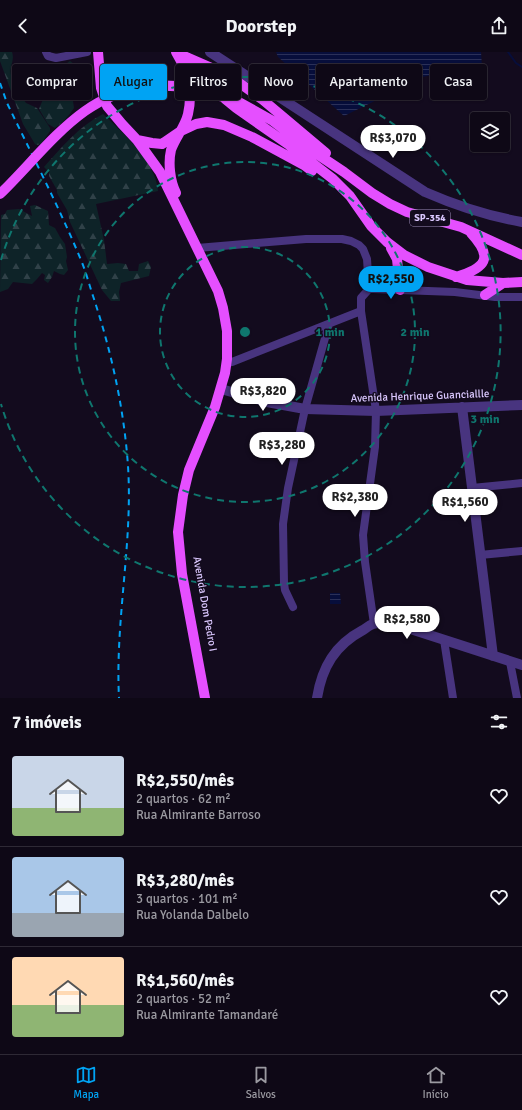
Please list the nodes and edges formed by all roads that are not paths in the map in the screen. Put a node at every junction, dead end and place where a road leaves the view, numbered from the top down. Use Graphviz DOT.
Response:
graph roads {
  1 [pos="46,52"];
  2 [pos="87,52"];
  3 [pos="177,52"];
  4 [pos="210,52"];
  5 [pos="98,53"];
  6 [pos="175,86"];
  7 [pos="227,100"];
  8 [pos="232,100"];
  9 [pos="181,131"];
  10 [pos="137,140"];
  11 [pos="344,172"];
  12 [pos="0,194"];
  13 [pos="363,216"];
  14 [pos="186,220"];
  15 [pos="522,222"];
  16 [pos="468,230"];
  17 [pos="387,242"];
  18 [pos="200,247"];
  19 [pos="522,255"];
  20 [pos="456,277"];
  21 [pos="522,282"];
  22 [pos="503,283"];
  23 [pos="369,289"];
  24 [pos="400,290"];
  25 [pos="485,295"];
  26 [pos="522,297"];
  27 [pos="361,311"];
  28 [pos="328,324"];
  29 [pos="232,362"];
  30 [pos="223,390"];
  31 [pos="522,405"];
  32 [pos="462,407"];
  33 [pos="305,409"];
  34 [pos="376,411"];
  35 [pos="522,483"];
  36 [pos="472,488"];
  37 [pos="522,551"];
  38 [pos="480,555"];
  39 [pos="293,607"];
  40 [pos="374,624"];
  41 [pos="444,640"];
  42 [pos="493,656"];
  43 [pos="510,662"];
  44 [pos="522,665"];
  45 [pos="205,698"];
  46 [pos="210,698"];
  47 [pos="317,698"];
  48 [pos="453,698"];
  49 [pos="517,698"];
  1 -- 2 [label="street"];
  3 -- 9 [label="main road"];
  3 -- 11 [label="main road"];
  4 -- 15 [label="street"];
  5 -- 10 [label="main road"];
  6 -- 12 [label="main road, SP-354, bridge"];
  7 -- 13 [label="main road, SP-354"];
  8 -- 11 [label="main road, SP-354"];
  9 -- 10 [label="main road"];
  9 -- 13 [label="main road"];
  9 -- 14 [label="main road"];
  10 -- 14 [label="main road"];
  11 -- 16 [label="main road, SP-354"];
  13 -- 17 [label="main road, SP-354"];
  14 -- 18 [label="main road, Avenida Dom Pedro I"];
  16 -- 19 [label="main road, SP-354"];
  16 -- 20 [label="main road"];
  17 -- 20 [label="main road, SP-354"];
  17 -- 24 [label="main road"];
  18 -- 23 [label="street"];
  18 -- 29 [label="main road, Avenida Dom Pedro I"];
  18 -- 30 [label="main road, Avenida Dom Pedro I"];
  20 -- 22 [label="main road, SP-354"];
  21 -- 22 [label="main road, SP-354"];
  22 -- 25 [label="main road"];
  23 -- 24 [label="street"];
  23 -- 27 [label="street"];
  24 -- 25 [label="street"];
  25 -- 26 [label="street"];
  27 -- 28 [label="street"];
  27 -- 34 [label="street"];
  28 -- 29 [label="street"];
  28 -- 33 [label="street"];
  29 -- 30 [label="main road, Avenida Dom Pedro I"];
  30 -- 33 [label="street, Avenida Henrique Guanciallle"];
  30 -- 45 [label="main road, Avenida Dom Pedro I"];
  30 -- 46 [label="main road, Avenida Dom Pedro I"];
  31 -- 32 [label="street, Avenida Henrique Guanciallle"];
  32 -- 34 [label="street, Avenida Henrique Guanciallle"];
  32 -- 36 [label="street"];
  33 -- 34 [label="street, Avenida Henrique Guanciallle"];
  33 -- 39 [label="street"];
  34 -- 40 [label="street"];
  35 -- 36 [label="street"];
  36 -- 38 [label="street"];
  37 -- 38 [label="street"];
  38 -- 42 [label="street"];
  40 -- 41 [label="street"];
  40 -- 47 [label="street"];
  41 -- 42 [label="street"];
  41 -- 48 [label="street"];
  42 -- 43 [label="street"];
  43 -- 44 [label="street"];
  43 -- 49 [label="street"];
}
